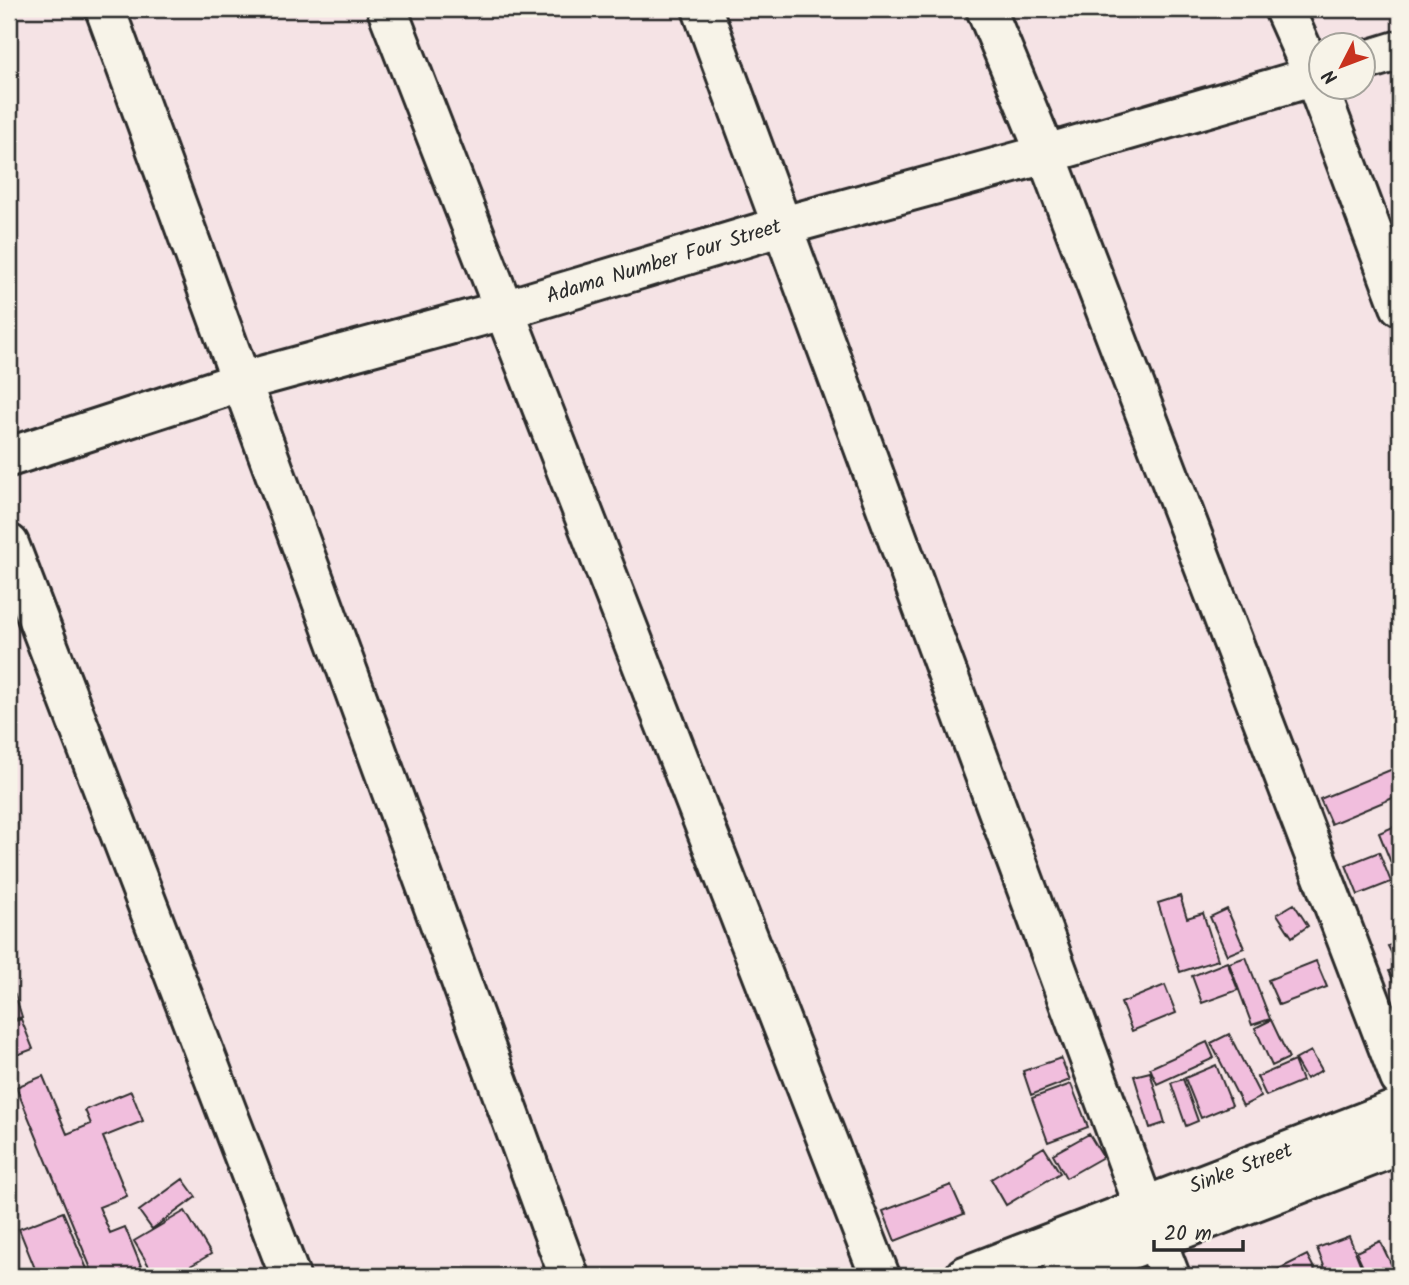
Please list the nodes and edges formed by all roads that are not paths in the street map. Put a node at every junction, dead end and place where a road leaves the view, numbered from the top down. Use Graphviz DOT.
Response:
graph roads {
  1 [pos="105,9"];
  2 [pos="387,9"];
  3 [pos="702,9"];
  4 [pos="986,9"];
  5 [pos="1284,9"];
  6 [pos="1400,50"];
  7 [pos="1308,56"];
  8 [pos="1378,57"];
  9 [pos="1308,78"];
  10 [pos="1328,102"];
  11 [pos="1046,154"];
  12 [pos="783,226"];
  13 [pos="1400,306"];
  14 [pos="504,310"];
  15 [pos="243,381"];
  16 [pos="9,457"];
  17 [pos="9,544"];
  18 [pos="1400,1078"];
  19 [pos="1400,1108"];
  20 [pos="1400,1145"];
  21 [pos="1150,1223"];
  22 [pos="290,1276"];
  23 [pos="569,1276"];
  24 [pos="880,1276"];
  25 [pos="965,1276"];
  26 [pos="1061,1276"];
  27 [pos="1170,1276"];
  1 -- 15 [label="street"];
  2 -- 14 [label="street"];
  3 -- 12 [label="street"];
  4 -- 11 [label="street"];
  5 -- 7 [label="street"];
  6 -- 8 [label="street"];
  9 -- 11 [label="street, Adama Number Four Street"];
  10 -- 13 [label="street"];
  11 -- 12 [label="street, Adama Number Four Street"];
  11 -- 18 [label="street"];
  12 -- 14 [label="street, Adama Number Four Street"];
  12 -- 21 [label="street"];
  14 -- 15 [label="street, Adama Number Four Street"];
  14 -- 24 [label="street"];
  15 -- 16 [label="street, Adama Number Four Street"];
  15 -- 23 [label="street"];
  17 -- 22 [label="street"];
  19 -- 21 [label="street, Sinke Street"];
  20 -- 21 [label="street, Sinke Street"];
  21 -- 25 [label="street, Sinke Street"];
  21 -- 26 [label="street, Sinke Street"];
  21 -- 27 [label="street"];
}
